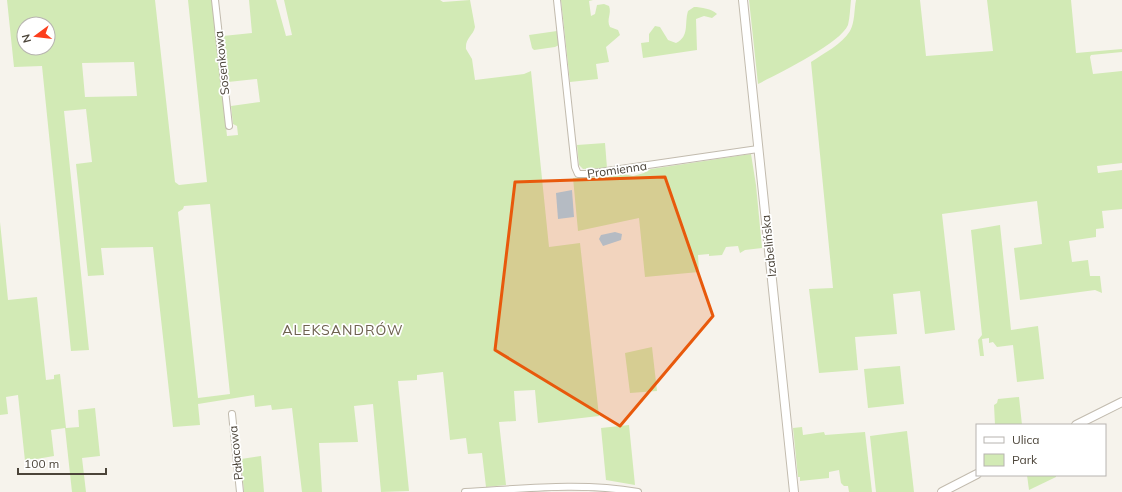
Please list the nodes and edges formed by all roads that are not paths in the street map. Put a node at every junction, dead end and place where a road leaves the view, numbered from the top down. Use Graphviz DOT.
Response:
graph roads {
  1 [pos="215,0"];
  2 [pos="557,0"];
  3 [pos="743,0"];
  4 [pos="229,126"];
  5 [pos="758,149"];
  6 [pos="1122,402"];
  7 [pos="232,414"];
  8 [pos="1078,424"];
  9 [pos="976,475"];
  10 [pos="547,490"];
  11 [pos="240,492"];
  12 [pos="465,492"];
  13 [pos="638,492"];
  14 [pos="794,492"];
  15 [pos="942,492"];
  1 -- 4 [label="street, Sosenkowa"];
  2 -- 5 [label="street, Promienna"];
  3 -- 5 [label="street, Izabelińska"];
  5 -- 14 [label="street, Izabelińska"];
  6 -- 8 [label="street"];
  7 -- 11 [label="street, Pałacowa"];
  9 -- 15 [label="street"];
  10 -- 12 [label="street"];
  10 -- 13 [label="street"];
}
